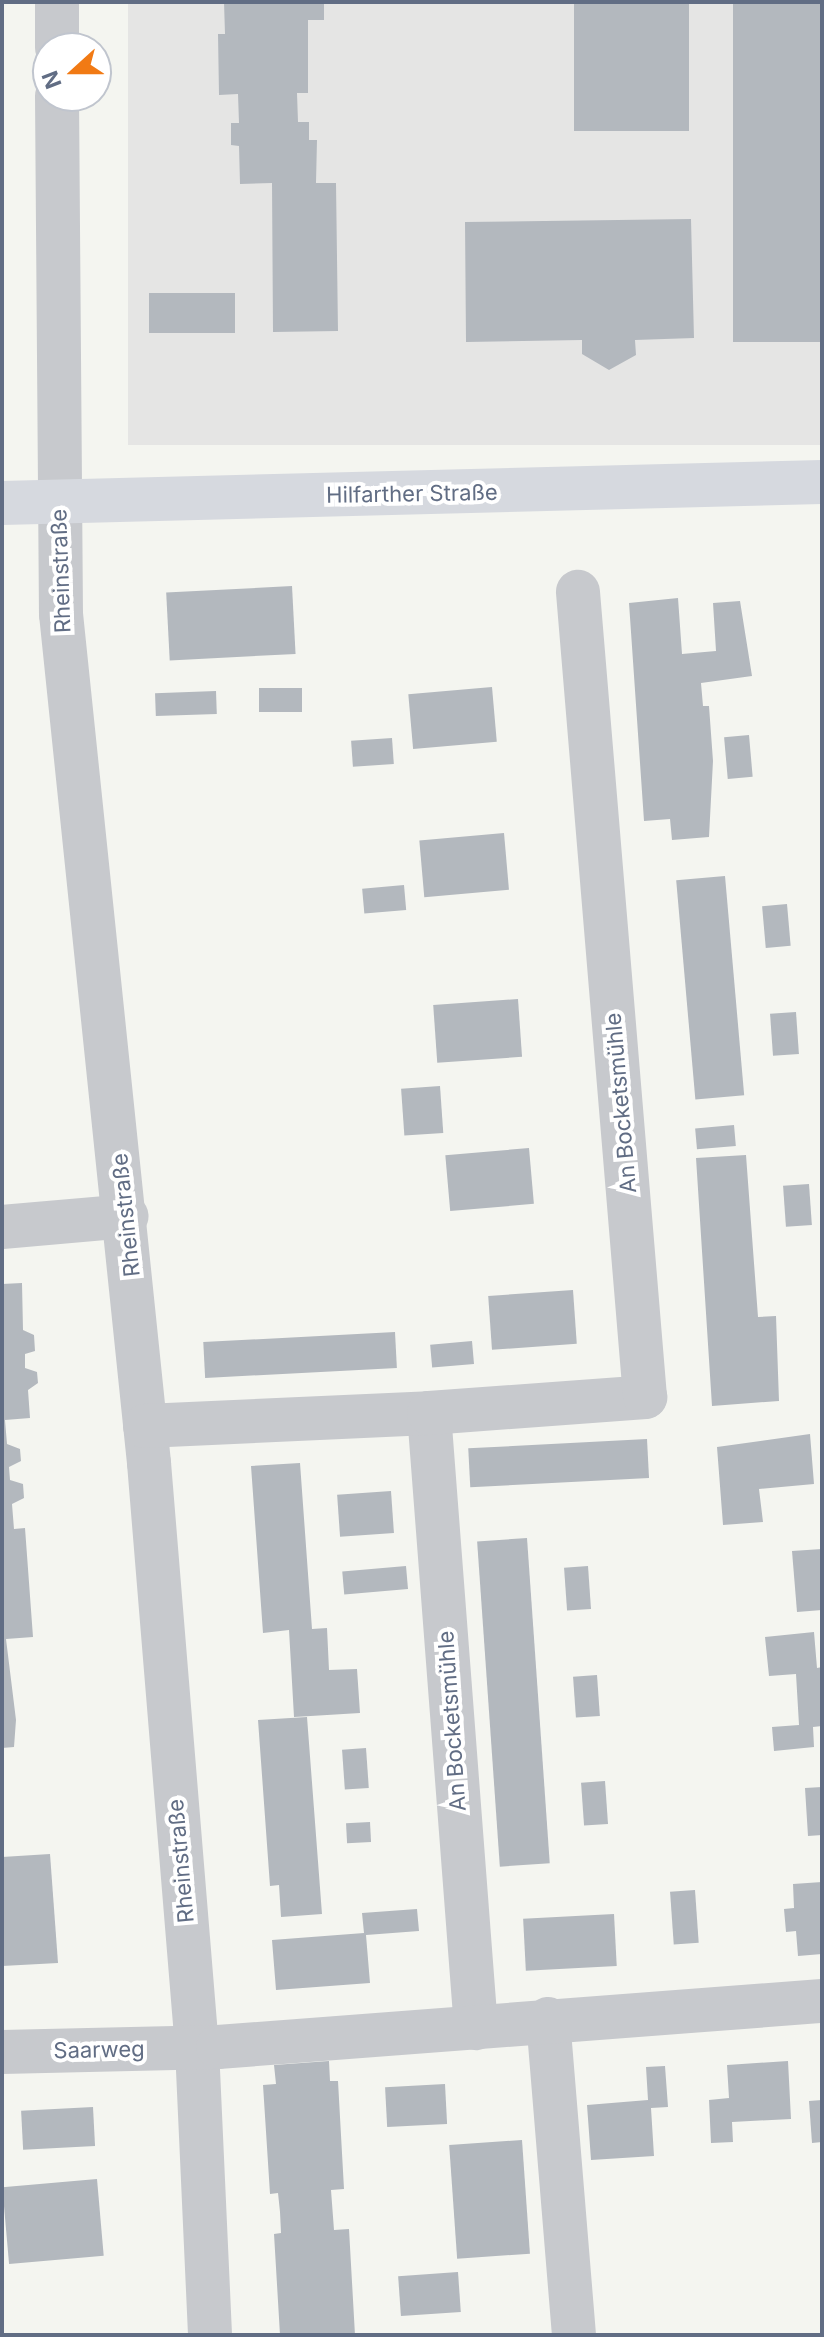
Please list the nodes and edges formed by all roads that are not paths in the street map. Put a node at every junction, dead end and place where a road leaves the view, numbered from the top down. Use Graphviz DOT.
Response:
graph roads {
  1 [pos="57,2"];
  2 [pos="57,32"];
  3 [pos="57,112"];
  4 [pos="822,482"];
  5 [pos="58,502"];
  6 [pos="2,503"];
  7 [pos="578,592"];
  8 [pos="127,1216"];
  9 [pos="2,1227"];
  10 [pos="429,1413"];
  11 [pos="145,1426"];
  12 [pos="822,2001"];
  13 [pos="548,2019"];
  14 [pos="476,2028"];
  15 [pos="197,2048"];
  16 [pos="2,2052"];
  17 [pos="210,2335"];
  18 [pos="574,2335"];
  1 -- 2 [label="street"];
  3 -- 5 [label="street, Rheinstraße"];
  4 -- 5 [label="main road, Hilfarther Straße"];
  5 -- 6 [label="main road, Hilfarther Straße"];
  5 -- 8 [label="street, Rheinstraße"];
  7 -- 10 [label="street, An Bocketsmühle"];
  8 -- 9 [label="street"];
  8 -- 11 [label="street, Rheinstraße"];
  10 -- 11 [label="street, An Bocketsmühle"];
  10 -- 14 [label="street, An Bocketsmühle"];
  11 -- 15 [label="street, Rheinstraße"];
  12 -- 13 [label="street"];
  13 -- 14 [label="street"];
  13 -- 18 [label="street"];
  14 -- 15 [label="street"];
  15 -- 16 [label="street, Saarweg"];
  15 -- 17 [label="street, Rheinstraße"];
}
